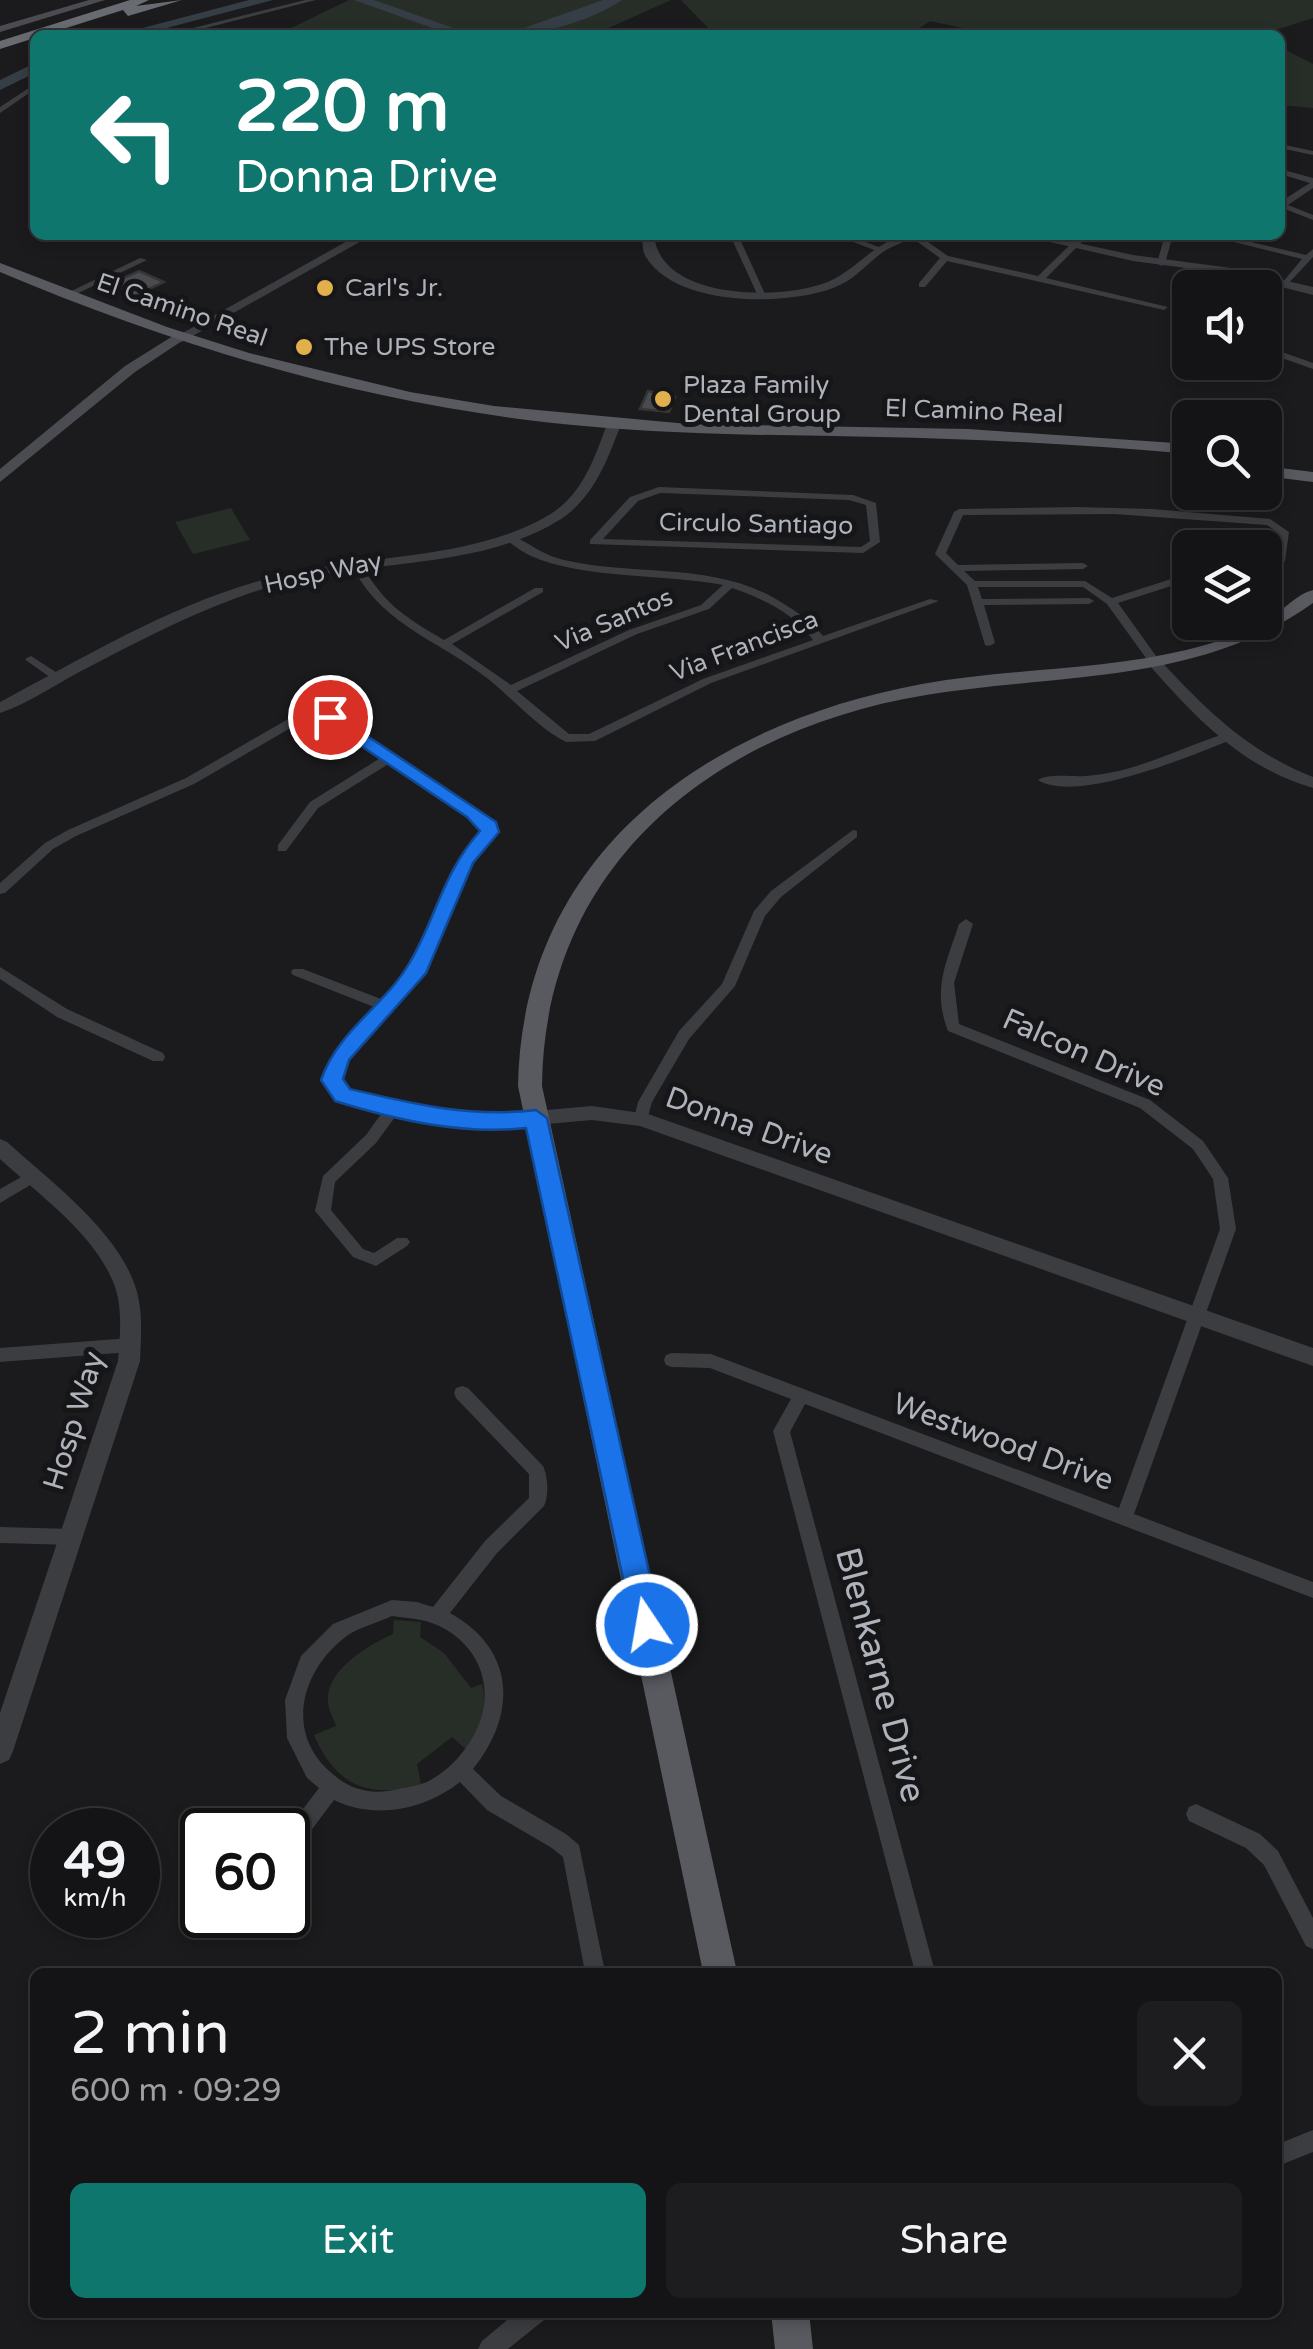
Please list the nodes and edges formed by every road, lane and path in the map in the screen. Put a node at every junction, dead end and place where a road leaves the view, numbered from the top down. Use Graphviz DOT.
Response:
graph roads {
  1 [pos="100,0"];
  2 [pos="142,0"];
  3 [pos="176,0"];
  4 [pos="312,0"];
  5 [pos="0,29"];
  6 [pos="62,30"];
  7 [pos="73,30"];
  8 [pos="189,30"];
  9 [pos="30,40"];
  10 [pos="0,42"];
  11 [pos="30,43"];
  12 [pos="0,59"];
  13 [pos="30,90"];
  14 [pos="0,111"];
  15 [pos="1285,147"];
  16 [pos="1313,153"];
  17 [pos="1285,173"];
  18 [pos="1313,183"];
  19 [pos="1285,201"];
  20 [pos="1285,206"];
  21 [pos="1313,218"];
  22 [pos="357,240"];
  23 [pos="648,240"];
  24 [pos="736,240"];
  25 [pos="854,240"];
  26 [pos="900,240"];
  27 [pos="918,240"];
  28 [pos="1050,240"];
  29 [pos="1080,240"];
  30 [pos="1168,240"];
  31 [pos="1239,240"];
  32 [pos="1074,245"];
  33 [pos="880,249"];
  34 [pos="1310,255"];
  35 [pos="945,258"];
  36 [pos="143,260"];
  37 [pos="1161,263"];
  38 [pos="0,267"];
  39 [pos="1195,270"];
  40 [pos="1040,279"];
  41 [pos="1282,283"];
  42 [pos="1286,283"];
  43 [pos="0,284"];
  44 [pos="922,285"];
  45 [pos="1313,290"];
  46 [pos="65,296"];
  47 [pos="762,296"];
  48 [pos="1164,307"];
  49 [pos="84,321"];
  50 [pos="178,339"];
  51 [pos="143,343"];
  52 [pos="161,349"];
  53 [pos="1282,354"];
  54 [pos="1313,366"];
  55 [pos="612,431"];
  56 [pos="1172,448"];
  57 [pos="1282,459"];
  58 [pos="1172,462"];
  59 [pos="1313,463"];
  60 [pos="1282,473"];
  61 [pos="0,477"];
  62 [pos="1313,478"];
  63 [pos="1281,530"];
  64 [pos="509,537"];
  65 [pos="594,542"];
  66 [pos="567,563"];
  67 [pos="356,564"];
  68 [pos="1083,566"];
  69 [pos="954,568"];
  70 [pos="1172,582"];
  71 [pos="732,583"];
  72 [pos="972,584"];
  73 [pos="538,590"];
  74 [pos="1313,595"];
  75 [pos="934,601"];
  76 [pos="1089,601"];
  77 [pos="977,602"];
  78 [pos="1111,602"];
  79 [pos="819,640"];
  80 [pos="444,644"];
  81 [pos="990,644"];
  82 [pos="31,659"];
  83 [pos="1155,663"];
  84 [pos="58,678"];
  85 [pos="508,691"];
  86 [pos="0,708"];
  87 [pos="1224,738"];
  88 [pos="390,758"];
  89 [pos="1044,780"];
  90 [pos="1313,783"];
  91 [pos="854,834"];
  92 [pos="282,848"];
  93 [pos="0,890"];
  94 [pos="966,924"];
  95 [pos="0,972"];
  96 [pos="298,972"];
  97 [pos="383,1005"];
  98 [pos="158,1057"];
  99 [pos="394,1108"];
  100 [pos="536,1118"];
  101 [pos="641,1119"];
  102 [pos="0,1146"];
  103 [pos="32,1177"];
  104 [pos="0,1197"];
  105 [pos="402,1242"];
  106 [pos="1197,1319"];
  107 [pos="130,1345"];
  108 [pos="0,1355"];
  109 [pos="1313,1357"];
  110 [pos="672,1360"];
  111 [pos="462,1392"];
  112 [pos="800,1398"];
  113 [pos="1125,1516"];
  114 [pos="0,1535"];
  115 [pos="73,1537"];
  116 [pos="1313,1590"];
  117 [pos="438,1614"];
  118 [pos="0,1751"];
  119 [pos="460,1769"];
  120 [pos="332,1787"];
  121 [pos="1196,1814"];
  122 [pos="310,1816"];
  123 [pos="1313,1939"];
  124 [pos="594,1968"];
  125 [pos="719,1968"];
  126 [pos="924,1968"];
  127 [pos="1313,2141"];
  128 [pos="1282,2154"];
  129 [pos="529,2318"];
  130 [pos="791,2318"];
  131 [pos="490,2349"];
  132 [pos="794,2349"];
  1 -- 5 [label="main road"];
  2 -- 6 [label="highway"];
  3 -- 7 [label="highway"];
  4 -- 8 [label="street"];
  9 -- 10 [label="highway"];
  11 -- 12 [label="highway"];
  13 -- 14 [label="street"];
  15 -- 16 [label="street"];
  17 -- 18 [label="street"];
  18 -- 19 [label="street"];
  20 -- 21 [label="street"];
  22 -- 50 [label="street"];
  23 -- 47 [label="street"];
  24 -- 47 [label="street"];
  25 -- 33 [label="street"];
  26 -- 33 [label="street"];
  27 -- 35 [label="street"];
  28 -- 32 [label="street"];
  29 -- 32 [label="street"];
  30 -- 37 [label="street"];
  31 -- 34 [label="street"];
  32 -- 37 [label="street"];
  32 -- 40 [label="street"];
  33 -- 47 [label="street"];
  34 -- 42 [label="street"];
  35 -- 40 [label="street"];
  35 -- 44 [label="street"];
  36 -- 46 [label="street"];
  37 -- 39 [label="street"];
  38 -- 46 [label="main road, El Camino Real"];
  40 -- 48 [label="street"];
  41 -- 42 [label="street"];
  42 -- 45 [label="street"];
  43 -- 49 [label="main road, El Camino Real"];
  46 -- 50 [label="main road, El Camino Real"];
  50 -- 52 [label="main road"];
  50 -- 55 [label="main road, El Camino Real"];
  51 -- 52 [label="main road, El Camino Real"];
  52 -- 55 [label="main road, El Camino Real"];
  52 -- 61 [label="main road"];
  53 -- 54 [label="street"];
  55 -- 56 [label="main road, El Camino Real"];
  55 -- 58 [label="main road, El Camino Real"];
  55 -- 64 [label="street, Hosp Way"];
  57 -- 59 [label="main road"];
  60 -- 62 [label="main road"];
  63 -- 69 [label="street"];
  64 -- 66 [label="street"];
  64 -- 67 [label="street, Hosp Way"];
  65 -- 65 [label="street, Circulo Santiago"];
  65 -- 66 [label="street"];
  66 -- 71 [label="street"];
  67 -- 80 [label="street"];
  67 -- 84 [label="street, Hosp Way"];
  68 -- 69 [label="street"];
  69 -- 72 [label="street"];
  70 -- 78 [label="street"];
  71 -- 79 [label="street"];
  71 -- 85 [label="street, Via Santos"];
  72 -- 77 [label="street"];
  72 -- 78 [label="street"];
  73 -- 80 [label="street"];
  74 -- 83 [label="main road"];
  75 -- 79 [label="street, Via Francisca"];
  76 -- 77 [label="street"];
  77 -- 81 [label="street"];
  78 -- 83 [label="street"];
  79 -- 85 [label="street, Via Francisca"];
  80 -- 85 [label="street"];
  82 -- 84 [label="street"];
  83 -- 87 [label="street"];
  83 -- 100 [label="main road"];
  84 -- 86 [label="street, Hosp Way"];
  87 -- 89 [label="street"];
  87 -- 90 [label="street"];
  88 -- 92 [label="street"];
  88 -- 93 [label="street"];
  88 -- 97 [label="street"];
  91 -- 101 [label="street"];
  94 -- 106 [label="street, Falcon Drive"];
  95 -- 98 [label="street"];
  96 -- 97 [label="street"];
  97 -- 99 [label="street, Donna Drive"];
  99 -- 100 [label="street, Donna Drive"];
  99 -- 105 [label="street"];
  100 -- 101 [label="street, Donna Drive"];
  100 -- 125 [label="main road"];
  101 -- 106 [label="street, Donna Drive"];
  102 -- 103 [label="street, Hosp Way"];
  103 -- 104 [label="street"];
  103 -- 107 [label="street, Hosp Way"];
  106 -- 109 [label="street, Donna Drive"];
  106 -- 113 [label="street, Falcon Drive"];
  107 -- 108 [label="street"];
  107 -- 115 [label="street, Hosp Way"];
  110 -- 112 [label="street, Westwood Drive"];
  111 -- 117 [label="street"];
  112 -- 113 [label="street, Westwood Drive"];
  112 -- 126 [label="street, Blenkarne Drive"];
  113 -- 116 [label="street, Westwood Drive"];
  114 -- 115 [label="street"];
  115 -- 118 [label="street, Hosp Way"];
  117 -- 119 [label="street"];
  117 -- 120 [label="street"];
  119 -- 120 [label="street"];
  119 -- 124 [label="street"];
  120 -- 122 [label="street"];
  121 -- 123 [label="street"];
  127 -- 128 [label="street"];
  129 -- 131 [label="street"];
  130 -- 132 [label="main road"];
}
